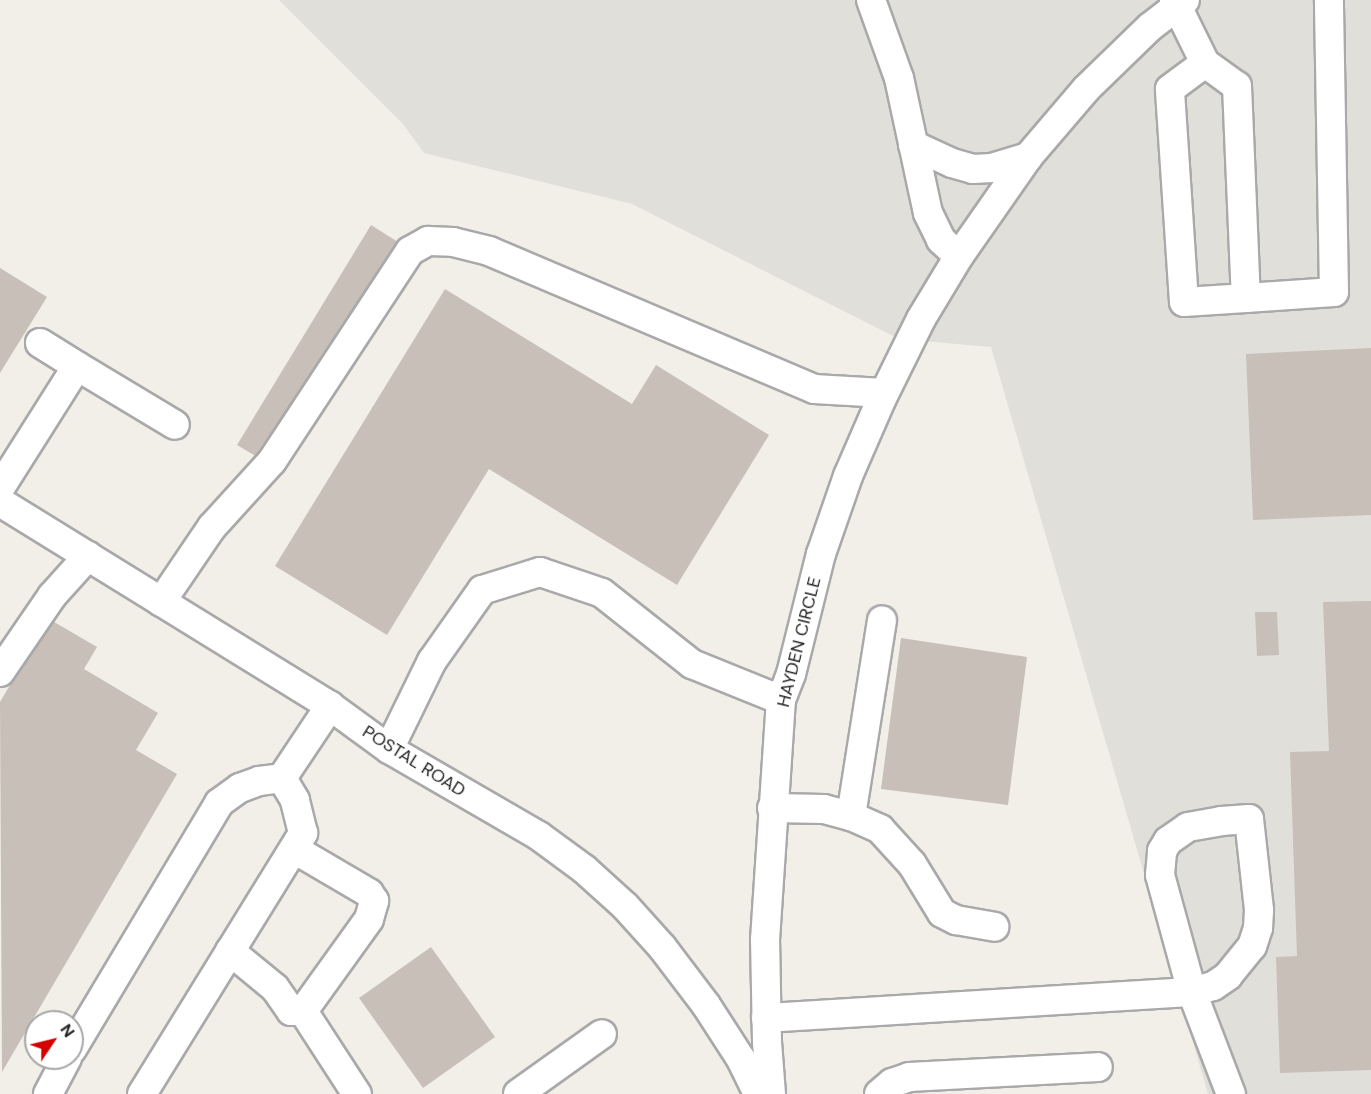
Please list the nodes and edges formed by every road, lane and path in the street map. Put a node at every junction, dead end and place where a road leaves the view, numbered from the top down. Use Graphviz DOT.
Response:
graph roads {
  1 [pos="871,0"];
  2 [pos="1329,0"];
  3 [pos="1179,2"];
  4 [pos="1205,63"];
  5 [pos="913,145"];
  6 [pos="1028,157"];
  7 [pos="958,256"];
  8 [pos="1246,298"];
  9 [pos="40,343"];
  10 [pos="77,366"];
  11 [pos="884,393"];
  12 [pos="175,425"];
  13 [pos="0,488"];
  14 [pos="0,502"];
  15 [pos="88,556"];
  16 [pos="161,602"];
  17 [pos="882,620"];
  18 [pos="0,672"];
  19 [pos="781,700"];
  20 [pos="330,706"];
  21 [pos="389,749"];
  22 [pos="282,778"];
  23 [pos="772,808"];
  24 [pos="851,816"];
  25 [pos="294,849"];
  26 [pos="994,927"];
  27 [pos="230,951"];
  28 [pos="1192,992"];
  29 [pos="303,1011"];
  30 [pos="766,1018"];
  31 [pos="84,1029"];
  32 [pos="602,1034"];
  33 [pos="1098,1066"];
  34 [pos="61,1070"];
  35 [pos="48,1094"];
  36 [pos="142,1094"];
  37 [pos="357,1094"];
  38 [pos="518,1094"];
  39 [pos="758,1094"];
  40 [pos="771,1094"];
  41 [pos="879,1094"];
  42 [pos="1231,1094"];
  1 -- 5 [label="street"];
  2 -- 8 [label="street"];
  3 -- 4 [label="street"];
  3 -- 6 [label="street, HAYDEN CIRCLE"];
  4 -- 8 [label="street"];
  4 -- 8 [label="street"];
  5 -- 6 [label="street"];
  5 -- 7 [label="street"];
  6 -- 7 [label="street, HAYDEN CIRCLE"];
  7 -- 11 [label="street, HAYDEN CIRCLE"];
  9 -- 10 [label="street"];
  10 -- 12 [label="street"];
  10 -- 13 [label="street"];
  11 -- 16 [label="street"];
  11 -- 19 [label="street, HAYDEN CIRCLE"];
  14 -- 15 [label="street, POSTAL ROAD"];
  15 -- 16 [label="street, POSTAL ROAD"];
  15 -- 18 [label="street"];
  16 -- 20 [label="street, POSTAL ROAD"];
  17 -- 24 [label="street"];
  19 -- 21 [label="street"];
  19 -- 23 [label="street, HAYDEN CIRCLE"];
  20 -- 21 [label="street, POSTAL ROAD"];
  20 -- 22 [label="street"];
  21 -- 39 [label="street, POSTAL ROAD"];
  22 -- 25 [label="street"];
  22 -- 31 [label="street"];
  23 -- 24 [label="street"];
  23 -- 30 [label="street, HAYDEN CIRCLE"];
  24 -- 26 [label="street"];
  25 -- 27 [label="street"];
  25 -- 29 [label="street"];
  27 -- 29 [label="street"];
  27 -- 36 [label="street"];
  28 -- 28 [label="street"];
  28 -- 30 [label="street"];
  28 -- 42 [label="street"];
  29 -- 37 [label="street"];
  30 -- 40 [label="street, HAYDEN CIRCLE"];
  32 -- 38 [label="street"];
  33 -- 41 [label="street"];
  34 -- 35 [label="street"];
}
